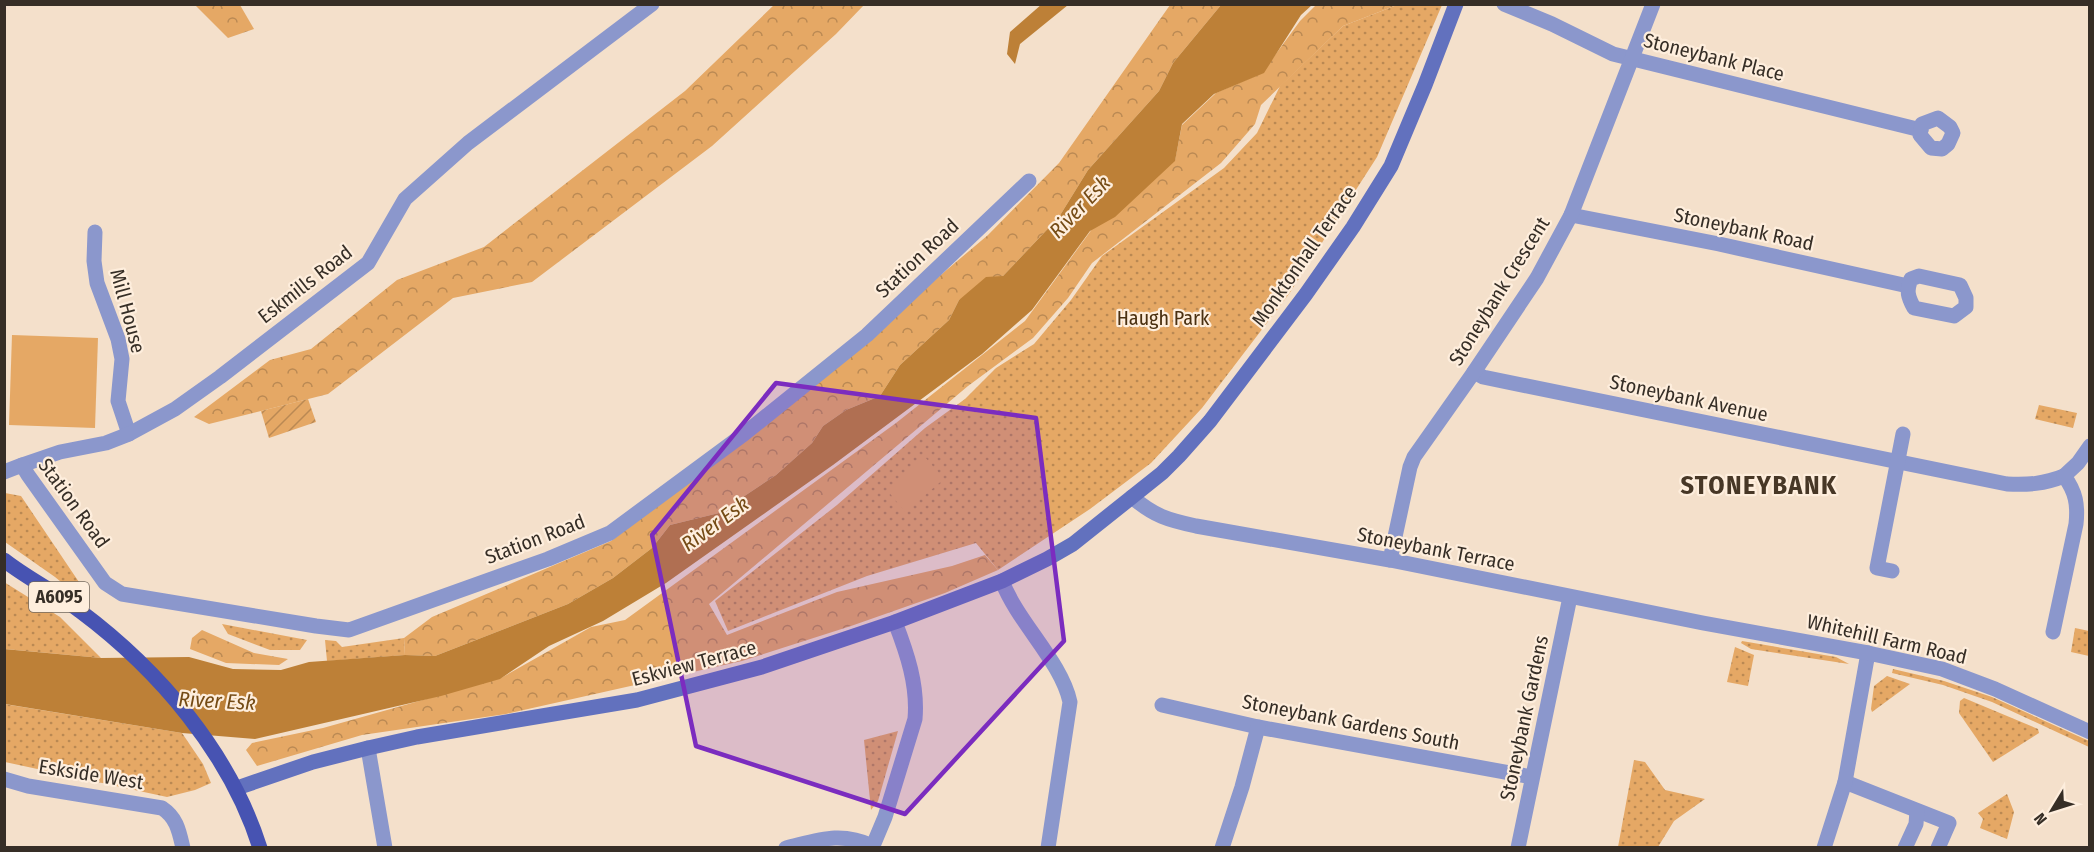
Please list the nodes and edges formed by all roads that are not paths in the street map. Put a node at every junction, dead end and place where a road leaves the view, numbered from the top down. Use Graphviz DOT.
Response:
graph roads {
  1 [pos="652,4"];
  2 [pos="1456,4"];
  3 [pos="1504,4"];
  4 [pos="1653,4"];
  5 [pos="1633,59"];
  6 [pos="1921,130"];
  7 [pos="1029,181"];
  8 [pos="1571,215"];
  9 [pos="95,232"];
  10 [pos="1908,286"];
  11 [pos="1474,372"];
  12 [pos="129,434"];
  13 [pos="1904,434"];
  14 [pos="2090,446"];
  15 [pos="1897,461"];
  16 [pos="22,465"];
  17 [pos="4,472"];
  18 [pos="2064,476"];
  19 [pos="1132,497"];
  20 [pos="4,560"];
  21 [pos="1390,560"];
  22 [pos="1892,571"];
  23 [pos="1002,581"];
  24 [pos="1570,597"];
  25 [pos="895,622"];
  26 [pos="1737,629"];
  27 [pos="2053,632"];
  28 [pos="1868,653"];
  29 [pos="1162,705"];
  30 [pos="1258,727"];
  31 [pos="2090,732"];
  32 [pos="368,748"];
  33 [pos="1532,777"];
  34 [pos="4,778"];
  35 [pos="1845,782"];
  36 [pos="237,788"];
  37 [pos="1917,812"];
  38 [pos="872,847"];
  39 [pos="183,848"];
  40 [pos="260,848"];
  41 [pos="385,848"];
  42 [pos="786,848"];
  43 [pos="1048,848"];
  44 [pos="1222,848"];
  45 [pos="1518,848"];
  46 [pos="1824,848"];
  47 [pos="1905,848"];
  48 [pos="1938,848"];
  1 -- 12 [label="street, Eskmills Road"];
  2 -- 19 [label="main road, Monktonhall Terrace"];
  3 -- 5 [label="street, Stoneybank Place"];
  4 -- 5 [label="street, Stoneybank Crescent"];
  5 -- 6 [label="street, Stoneybank Place"];
  5 -- 8 [label="street, Stoneybank Crescent"];
  7 -- 16 [label="street, Station Road"];
  8 -- 10 [label="street, Stoneybank Road"];
  8 -- 11 [label="street, Stoneybank Crescent"];
  9 -- 12 [label="street, Mill House"];
  11 -- 15 [label="street, Stoneybank Avenue"];
  11 -- 21 [label="street, Stoneybank Crescent"];
  12 -- 16 [label="street, Eskmills Road"];
  13 -- 15 [label="street"];
  14 -- 18 [label="street"];
  15 -- 18 [label="street, Stoneybank Avenue"];
  15 -- 22 [label="street"];
  16 -- 17 [label="street, Station Road"];
  18 -- 27 [label="street"];
  19 -- 21 [label="street, Stoneybank Terrace"];
  19 -- 23 [label="main road, Eskview Terrace"];
  20 -- 36 [label="main road, A6095"];
  21 -- 24 [label="street, Stoneybank Terrace"];
  23 -- 25 [label="main road, Eskview Terrace"];
  23 -- 43 [label="street"];
  24 -- 26 [label="street, Stoneybank Terrace"];
  24 -- 33 [label="street, Stoneybank Gardens"];
  25 -- 32 [label="main road, Eskview Terrace"];
  25 -- 38 [label="street"];
  26 -- 28 [label="street, Whitehill Farm Road"];
  28 -- 31 [label="street, Whitehill Farm Road"];
  28 -- 35 [label="street"];
  29 -- 30 [label="street, Stoneybank Gardens South"];
  30 -- 33 [label="street, Stoneybank Gardens South"];
  30 -- 44 [label="street"];
  32 -- 36 [label="main road, Eskview Terrace"];
  32 -- 41 [label="street"];
  33 -- 45 [label="street, Stoneybank Gardens"];
  34 -- 39 [label="street, Eskside West"];
  35 -- 37 [label="street"];
  35 -- 46 [label="street"];
  36 -- 40 [label="main road, A6095"];
  37 -- 47 [label="street"];
  37 -- 48 [label="street"];
  38 -- 42 [label="street"];
}
